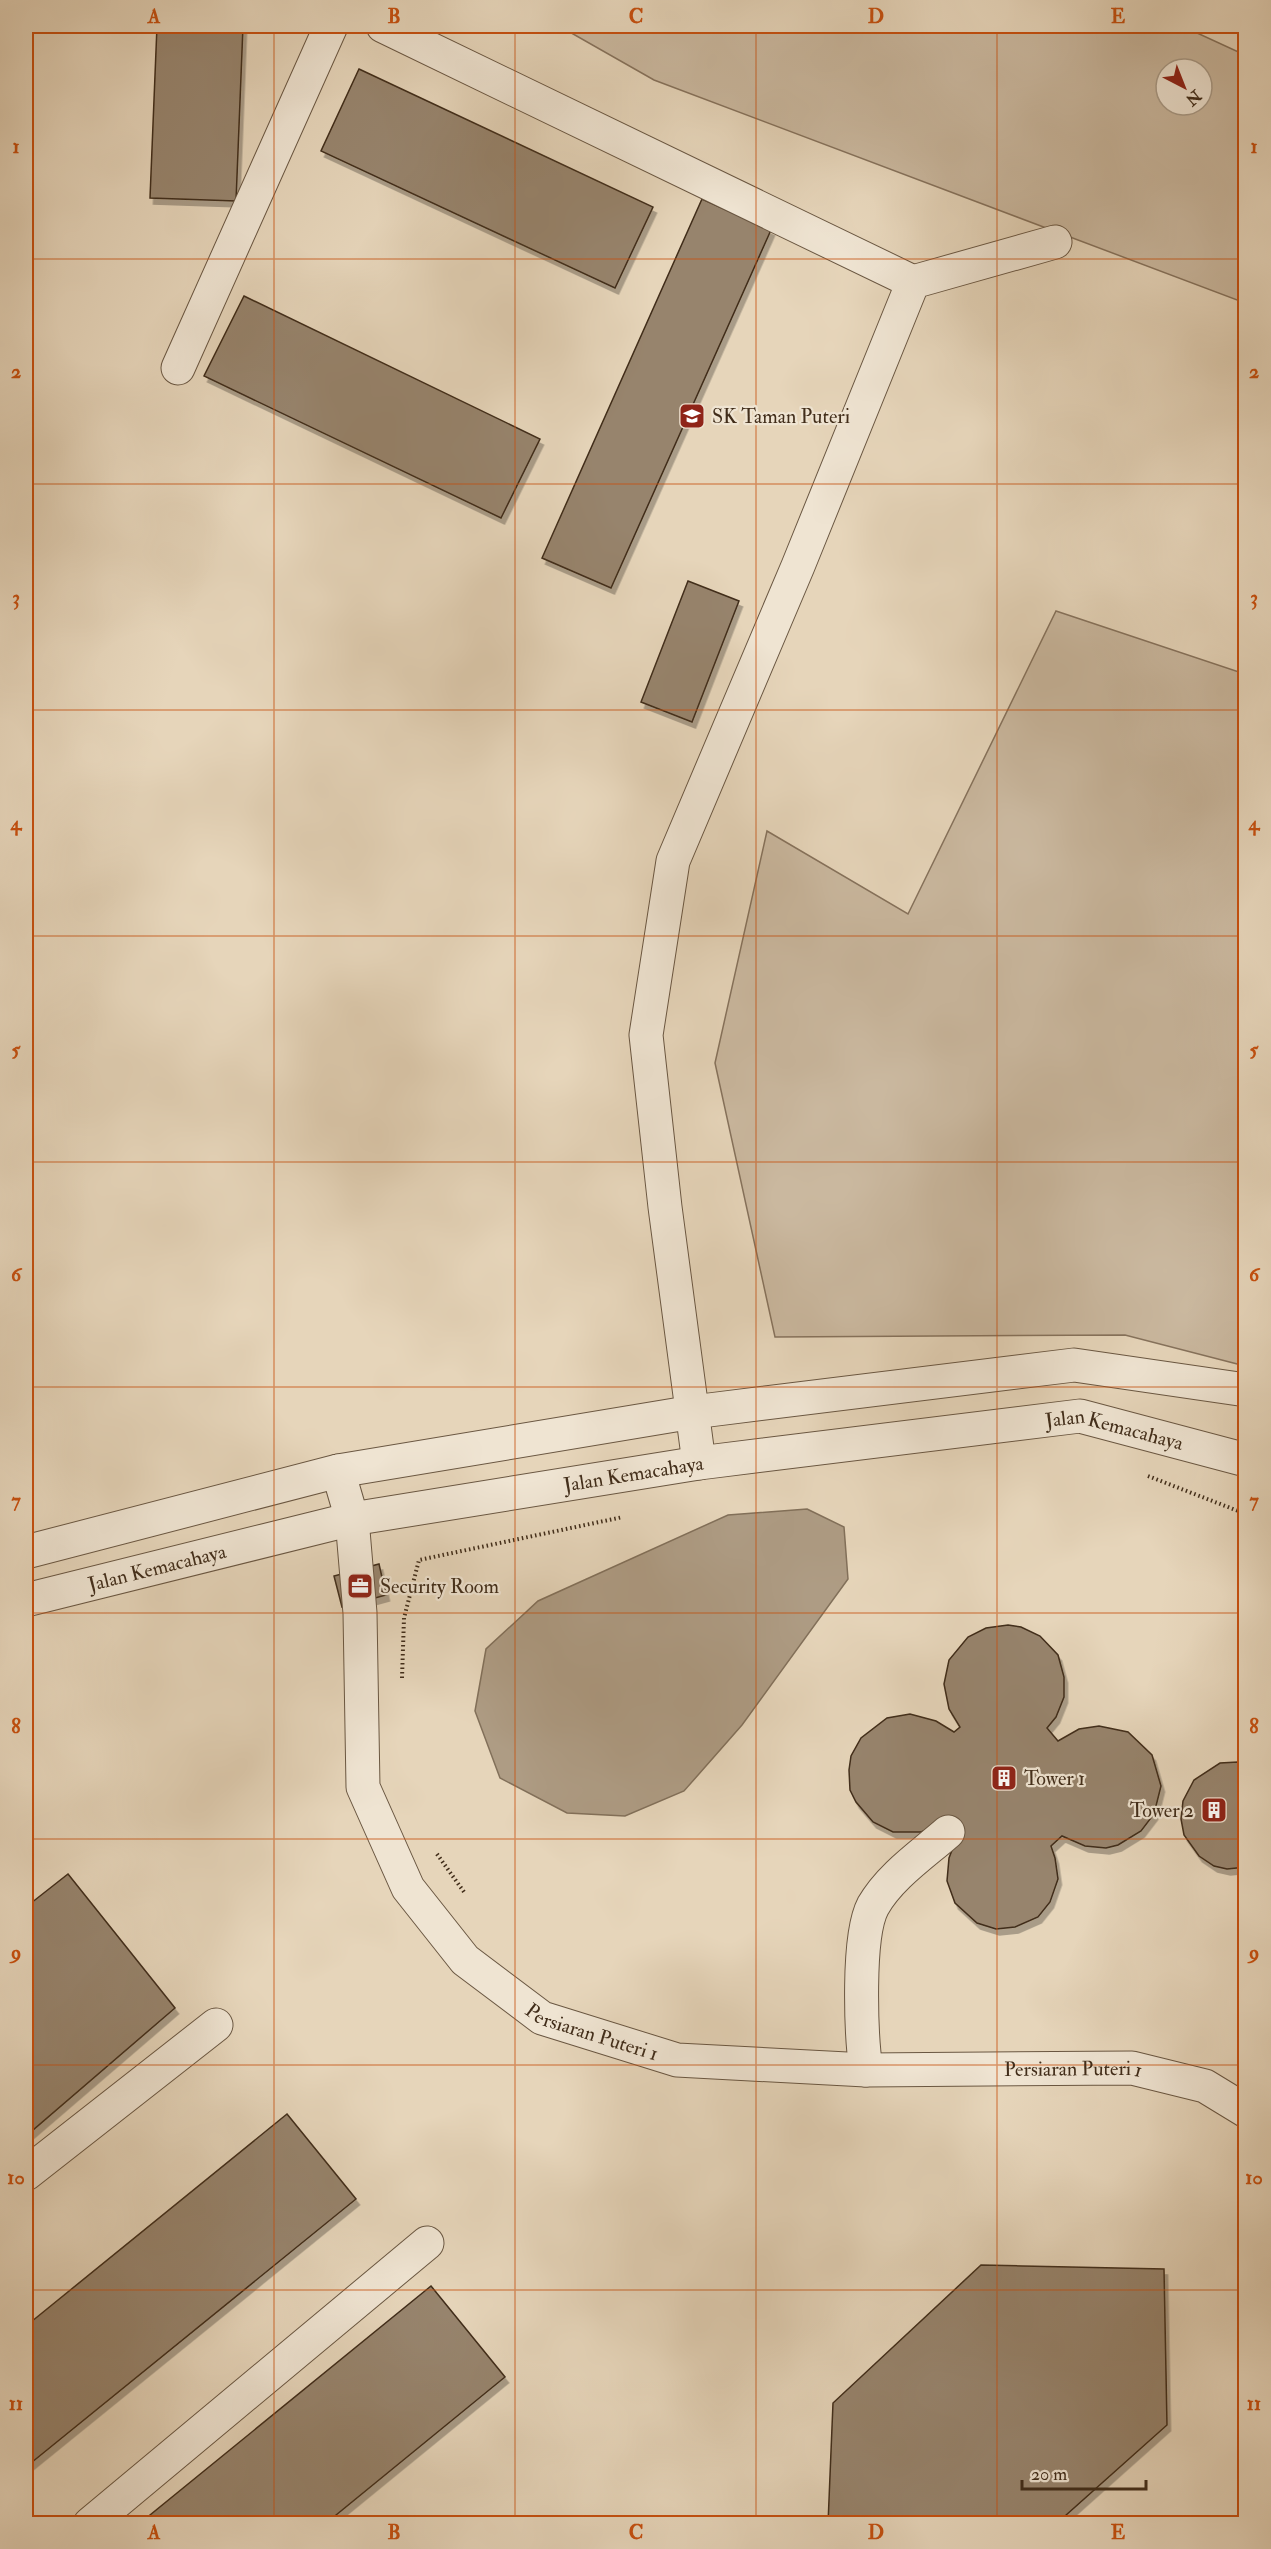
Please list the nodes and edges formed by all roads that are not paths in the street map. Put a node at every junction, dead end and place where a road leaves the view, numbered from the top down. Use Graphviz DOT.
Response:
graph roads {
  1 [pos="331,26"];
  2 [pos="383,26"];
  3 [pos="1055,242"];
  4 [pos="913,282"];
  5 [pos="178,368"];
  6 [pos="1245,1390"];
  7 [pos="693,1412"];
  8 [pos="1245,1460"];
  9 [pos="699,1463"];
  10 [pos="338,1471"];
  11 [pos="352,1519"];
  12 [pos="26,1552"];
  13 [pos="26,1600"];
  14 [pos="948,1832"];
  15 [pos="216,2025"];
  16 [pos="866,2070"];
  17 [pos="1245,2111"];
  18 [pos="26,2174"];
  19 [pos="427,2243"];
  20 [pos="90,2523"];
  1 -- 5 [label="street"];
  2 -- 4 [label="street"];
  3 -- 4 [label="street"];
  4 -- 7 [label="street"];
  6 -- 7 [label="street"];
  7 -- 9 [label="street"];
  7 -- 10 [label="street"];
  8 -- 9 [label="street, Jalan Kemacahaya"];
  9 -- 11 [label="street, Jalan Kemacahaya"];
  10 -- 11 [label="street, Persiaran Puteri 1"];
  10 -- 12 [label="street"];
  11 -- 13 [label="street, Jalan Kemacahaya"];
  11 -- 16 [label="street, Persiaran Puteri 1"];
  14 -- 16 [label="street"];
  15 -- 18 [label="street"];
  16 -- 17 [label="street, Persiaran Puteri 1"];
  19 -- 20 [label="street"];
}
